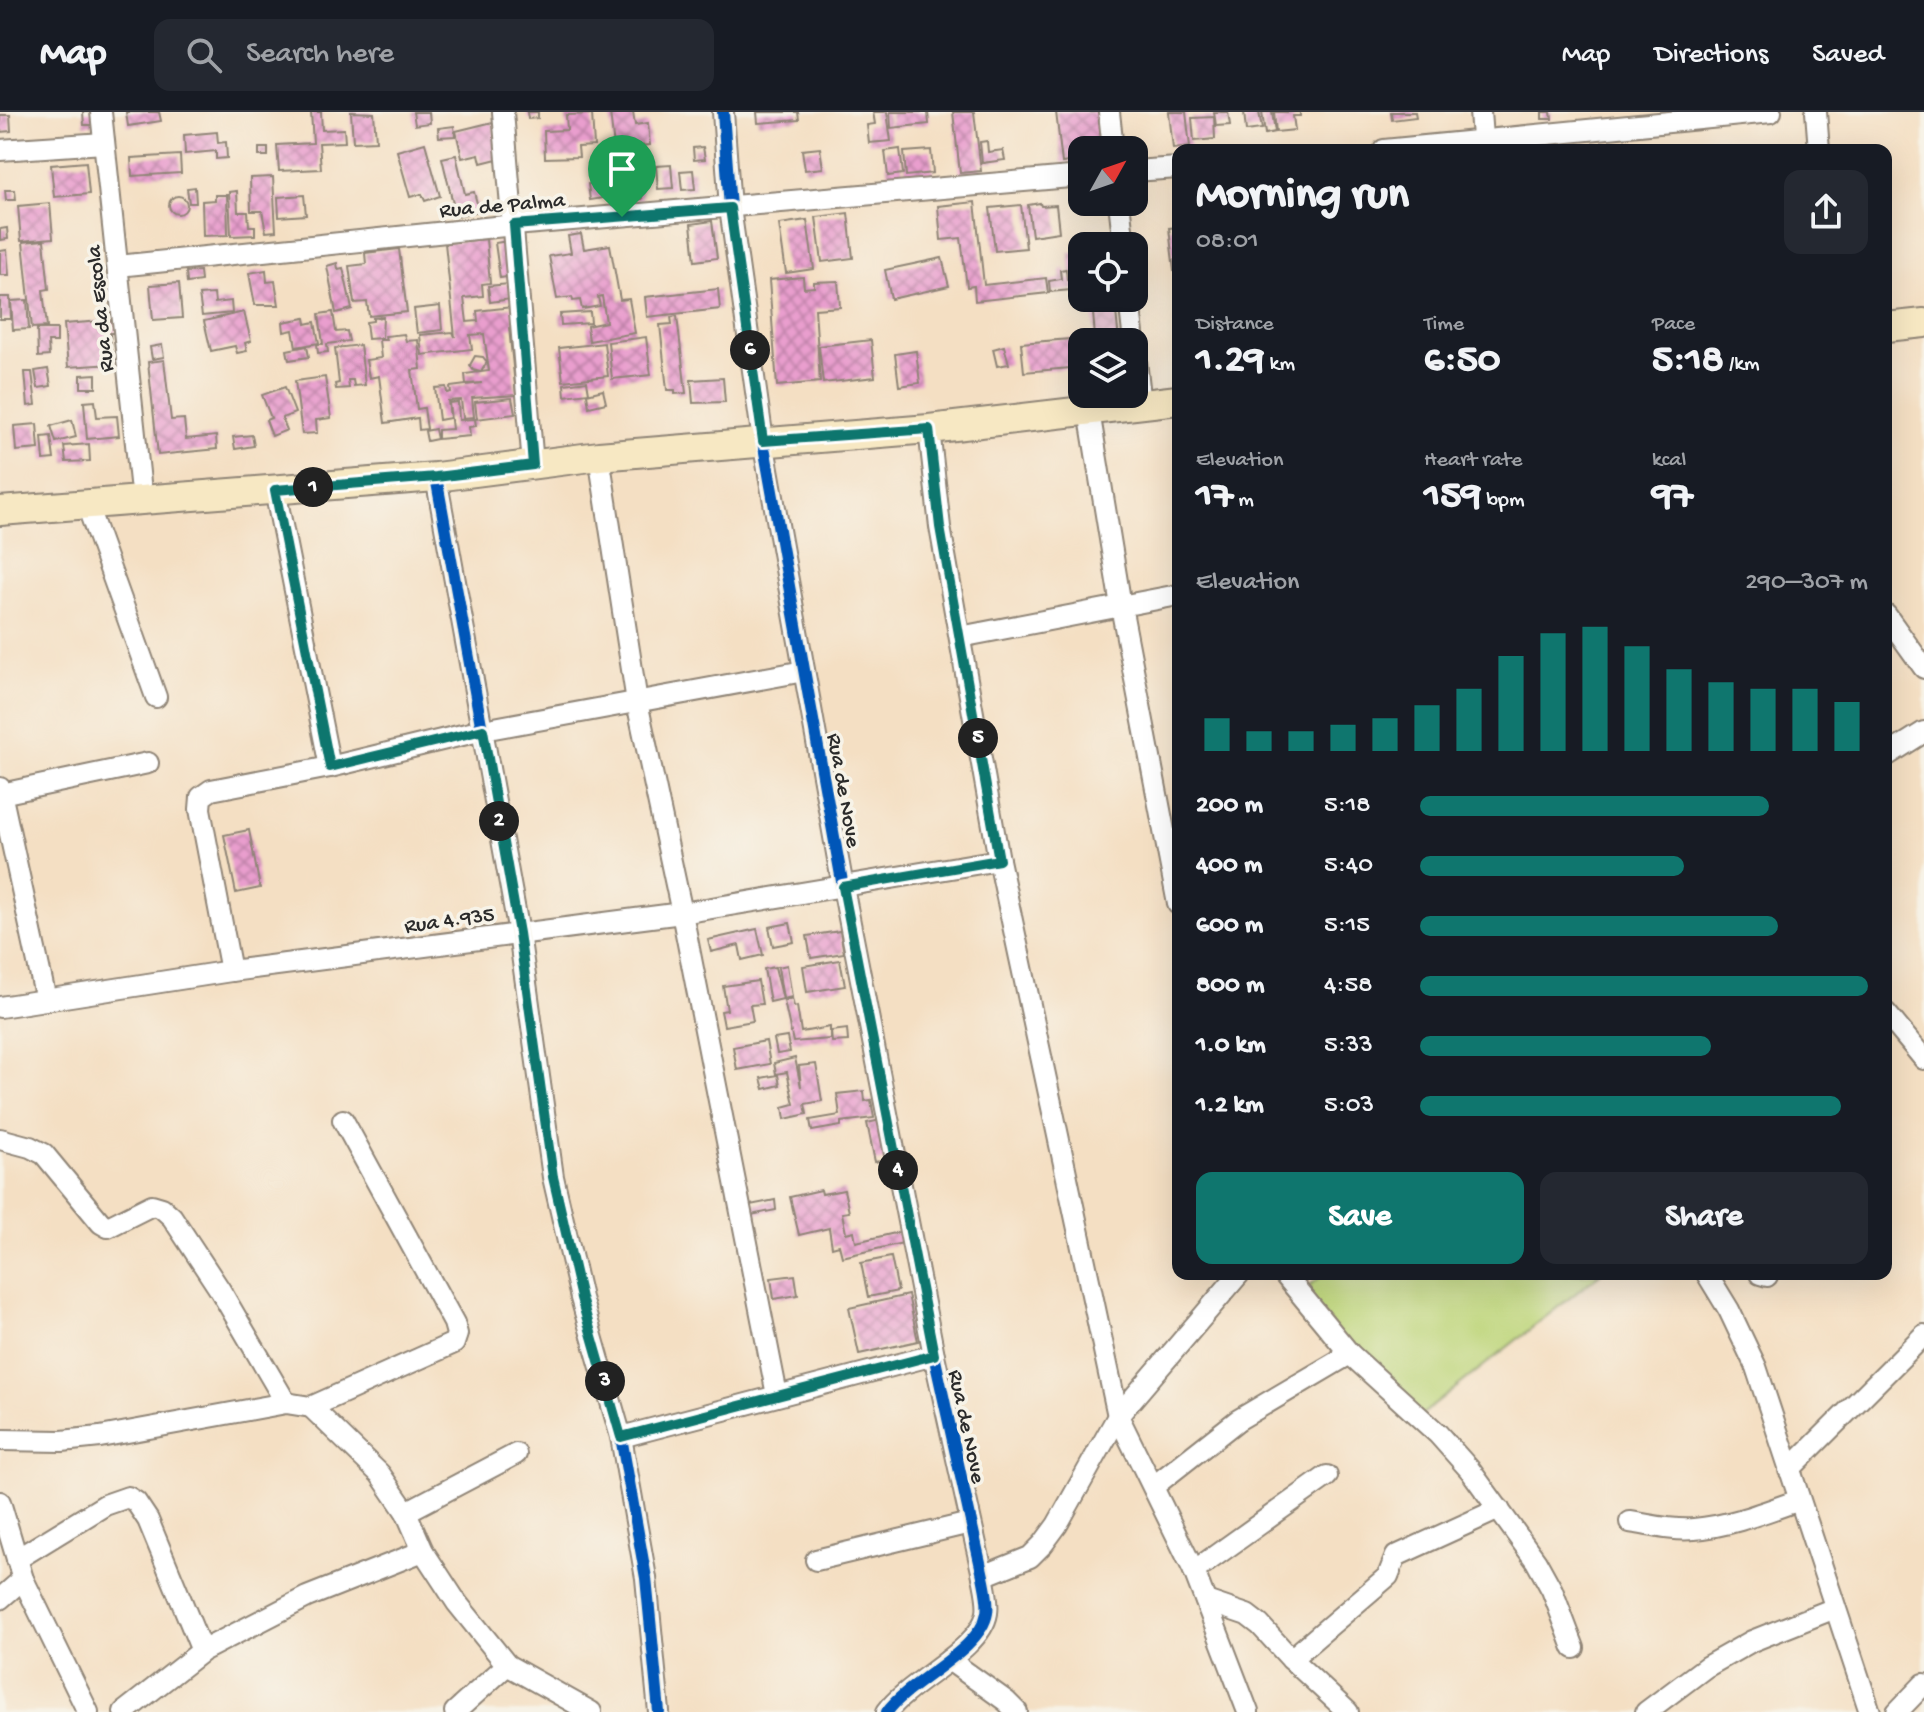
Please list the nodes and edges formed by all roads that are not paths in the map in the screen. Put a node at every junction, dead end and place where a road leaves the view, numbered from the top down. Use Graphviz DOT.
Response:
graph roads {
  1 [pos="101,112"];
  2 [pos="503,112"];
  3 [pos="723,112"];
  4 [pos="1109,112"];
  5 [pos="1480,112"];
  6 [pos="1771,112"];
  7 [pos="1816,112"];
  8 [pos="1112,136"];
  9 [pos="104,143"];
  10 [pos="1483,144"];
  11 [pos="1500,144"];
  12 [pos="1819,144"];
  13 [pos="0,150"];
  14 [pos="1172,168"];
  15 [pos="1148,170"];
  16 [pos="1068,177"];
  17 [pos="730,208"];
  18 [pos="514,225"];
  19 [pos="118,266"];
  20 [pos="1924,323"];
  21 [pos="1892,326"];
  22 [pos="1172,401"];
  23 [pos="1148,404"];
  24 [pos="1115,408"];
  25 [pos="1089,411"];
  26 [pos="929,429"];
  27 [pos="763,441"];
  28 [pos="599,456"];
  29 [pos="533,465"];
  30 [pos="436,477"];
  31 [pos="275,490"];
  32 [pos="142,501"];
  33 [pos="87,505"];
  34 [pos="0,511"];
  35 [pos="1172,596"];
  36 [pos="1121,606"];
  37 [pos="1892,623"];
  38 [pos="960,637"];
  39 [pos="1924,668"];
  40 [pos="804,671"];
  41 [pos="156,697"];
  42 [pos="637,702"];
  43 [pos="483,730"];
  44 [pos="1924,732"];
  45 [pos="1892,752"];
  46 [pos="148,763"];
  47 [pos="330,767"];
  48 [pos="1,791"];
  49 [pos="999,860"];
  50 [pos="1172,873"];
  51 [pos="843,887"];
  52 [pos="682,913"];
  53 [pos="519,933"];
  54 [pos="231,971"];
  55 [pos="46,1000"];
  56 [pos="0,1007"];
  57 [pos="1892,1020"];
  58 [pos="1924,1059"];
  59 [pos="343,1120"];
  60 [pos="0,1139"];
  61 [pos="1234,1280"];
  62 [pos="1289,1280"];
  63 [pos="1711,1280"];
  64 [pos="1924,1335"];
  65 [pos="1350,1354"];
  66 [pos="934,1355"];
  67 [pos="777,1395"];
  68 [pos="286,1403"];
  69 [pos="311,1407"];
  70 [pos="1118,1416"];
  71 [pos="621,1437"];
  72 [pos="0,1440"];
  73 [pos="516,1454"];
  74 [pos="1789,1470"];
  75 [pos="1327,1476"];
  76 [pos="1154,1486"];
  77 [pos="1799,1500"];
  78 [pos="0,1502"];
  79 [pos="1499,1509"];
  80 [pos="406,1512"];
  81 [pos="1630,1522"];
  82 [pos="970,1523"];
  83 [pos="423,1551"];
  84 [pos="816,1560"];
  85 [pos="20,1569"];
  86 [pos="1194,1571"];
  87 [pos="983,1576"];
  88 [pos="0,1599"];
  89 [pos="1206,1601"];
  90 [pos="1835,1608"];
  91 [pos="1574,1648"];
  92 [pos="202,1651"];
  93 [pos="1291,1659"];
  94 [pos="949,1660"];
  95 [pos="507,1665"];
  96 [pos="1924,1684"];
  97 [pos="1657,1709"];
  98 [pos="88,1712"];
  99 [pos="124,1712"];
  100 [pos="455,1712"];
  101 [pos="591,1712"];
  102 [pos="659,1712"];
  103 [pos="887,1712"];
  104 [pos="1017,1712"];
  105 [pos="1248,1712"];
  106 [pos="1348,1712"];
  107 [pos="1870,1712"];
  108 [pos="1897,1712"];
  1 -- 9 [label="street, Rua da Escola"];
  2 -- 18 [label="street"];
  3 -- 17 [label="street, Rua de Nove"];
  4 -- 8 [label="street"];
  5 -- 10 [label="street"];
  6 -- 11 [label="street"];
  7 -- 12 [label="street"];
  9 -- 13 [label="street"];
  9 -- 19 [label="street, Rua da Escola"];
  14 -- 15 [label="street"];
  16 -- 17 [label="street, Rua de Palma"];
  17 -- 18 [label="street, Rua de Palma"];
  17 -- 27 [label="street, Rua de Nove"];
  18 -- 19 [label="street, Rua de Palma"];
  18 -- 29 [label="street"];
  19 -- 32 [label="street, Rua da Escola"];
  20 -- 21 [label="main road"];
  22 -- 23 [label="main road"];
  24 -- 25 [label="main road"];
  25 -- 26 [label="main road"];
  25 -- 36 [label="street"];
  26 -- 27 [label="main road"];
  26 -- 38 [label="street"];
  27 -- 28 [label="main road"];
  27 -- 40 [label="street, Rua de Nove"];
  28 -- 29 [label="main road"];
  28 -- 42 [label="street"];
  29 -- 30 [label="main road"];
  30 -- 31 [label="main road"];
  30 -- 43 [label="street"];
  31 -- 32 [label="main road"];
  31 -- 47 [label="street"];
  32 -- 33 [label="main road"];
  33 -- 34 [label="main road"];
  33 -- 41 [label="street"];
  35 -- 36 [label="street"];
  36 -- 38 [label="street"];
  36 -- 50 [label="street"];
  37 -- 39 [label="street"];
  38 -- 49 [label="street"];
  40 -- 42 [label="street"];
  40 -- 51 [label="street, Rua de Nove"];
  42 -- 43 [label="street"];
  42 -- 52 [label="street"];
  43 -- 47 [label="street"];
  43 -- 53 [label="street"];
  44 -- 45 [label="street"];
  46 -- 48 [label="street"];
  47 -- 54 [label="street"];
  48 -- 55 [label="street"];
  49 -- 51 [label="street, Rua 4.935"];
  49 -- 70 [label="street"];
  51 -- 52 [label="street, Rua 4.935"];
  51 -- 66 [label="street, Rua de Nove"];
  52 -- 53 [label="street, Rua 4.935"];
  52 -- 67 [label="street"];
  53 -- 54 [label="street, Rua 4.935"];
  53 -- 71 [label="street"];
  54 -- 55 [label="street, Rua 4.935"];
  55 -- 56 [label="street, Rua 4.935"];
  57 -- 58 [label="street"];
  59 -- 69 [label="street"];
  60 -- 68 [label="street"];
  61 -- 70 [label="street"];
  62 -- 65 [label="street"];
  63 -- 74 [label="street"];
  64 -- 74 [label="street"];
  65 -- 76 [label="street"];
  65 -- 79 [label="street"];
  66 -- 67 [label="street"];
  66 -- 82 [label="street, Rua de Nove"];
  67 -- 71 [label="street"];
  68 -- 69 [label="street"];
  68 -- 72 [label="street"];
  69 -- 80 [label="street"];
  70 -- 76 [label="street"];
  70 -- 87 [label="street"];
  71 -- 102 [label="street"];
  73 -- 80 [label="street"];
  74 -- 77 [label="street"];
  75 -- 86 [label="street"];
  76 -- 86 [label="street"];
  77 -- 81 [label="street"];
  77 -- 90 [label="street"];
  78 -- 85 [label="street"];
  79 -- 91 [label="street"];
  79 -- 93 [label="street"];
  80 -- 83 [label="street"];
  82 -- 84 [label="street"];
  82 -- 87 [label="street, Rua de Nove"];
  83 -- 92 [label="street"];
  83 -- 95 [label="street"];
  85 -- 88 [label="street"];
  85 -- 92 [label="street"];
  85 -- 98 [label="street"];
  86 -- 89 [label="street"];
  87 -- 94 [label="street, Rua de Nove"];
  89 -- 93 [label="street"];
  89 -- 105 [label="street"];
  90 -- 97 [label="street"];
  90 -- 107 [label="street"];
  92 -- 99 [label="street"];
  93 -- 106 [label="street"];
  94 -- 103 [label="street, Rua de Nove"];
  94 -- 104 [label="street"];
  95 -- 100 [label="street"];
  95 -- 101 [label="street"];
  96 -- 108 [label="street"];
}
